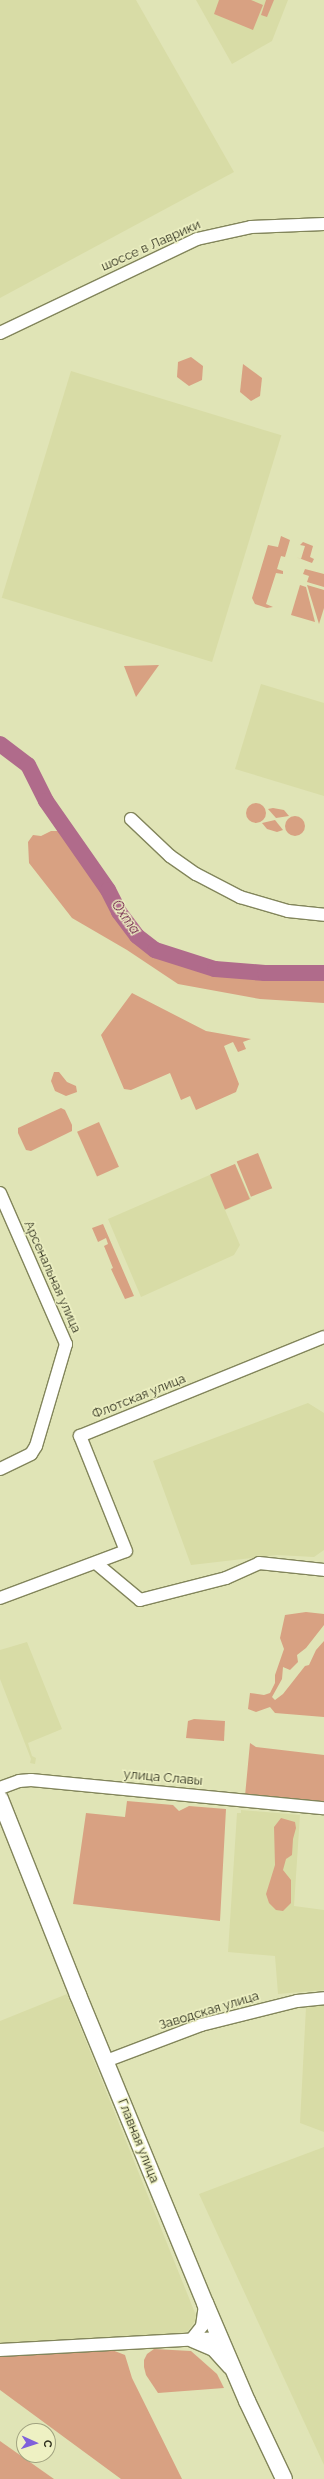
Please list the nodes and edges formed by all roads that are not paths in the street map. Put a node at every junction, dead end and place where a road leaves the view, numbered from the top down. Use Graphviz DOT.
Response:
graph roads {
  1 [pos="324,224"];
  2 [pos="0,333"];
  3 [pos="131,819"];
  4 [pos="324,915"];
  5 [pos="0,1193"];
  6 [pos="324,1337"];
  7 [pos="0,1469"];
  8 [pos="97,1564"];
  9 [pos="324,1570"];
  10 [pos="0,1598"];
  11 [pos="0,1788"];
  12 [pos="0,1799"];
  13 [pos="324,1808"];
  14 [pos="324,1998"];
  15 [pos="106,2061"];
  16 [pos="205,2303"];
  17 [pos="220,2338"];
  18 [pos="186,2339"];
  19 [pos="0,2350"];
  20 [pos="239,2382"];
  21 [pos="284,2479"];
  1 -- 2 [label="street, шоссе в Лаврики"];
  3 -- 4 [label="street"];
  5 -- 7 [label="street, Арсенальная улица"];
  6 -- 8 [label="street, Флотская улица"];
  8 -- 9 [label="street"];
  8 -- 10 [label="street"];
  11 -- 13 [label="street, улица Славы"];
  12 -- 15 [label="main road, Главная улица"];
  14 -- 15 [label="street, Заводская улица"];
  15 -- 16 [label="main road, Главная улица"];
  16 -- 17 [label="main road, Главная улица"];
  16 -- 18 [label="street"];
  17 -- 18 [label="street"];
  17 -- 20 [label="main road, Главная улица"];
  18 -- 19 [label="street"];
  18 -- 20 [label="street"];
  20 -- 21 [label="main road, Главная улица"];
}
